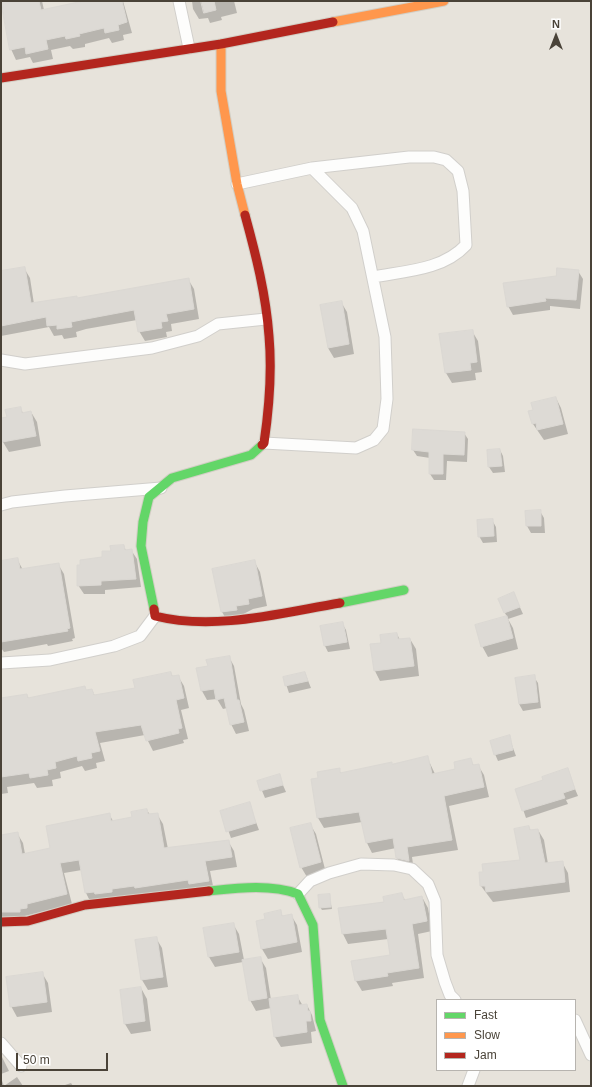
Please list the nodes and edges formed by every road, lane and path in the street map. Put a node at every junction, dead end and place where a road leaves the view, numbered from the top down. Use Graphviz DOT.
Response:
graph roads {
  1 [pos="179,1"];
  2 [pos="444,1"];
  3 [pos="415,4"];
  4 [pos="221,44"];
  5 [pos="189,48"];
  6 [pos="1,78"];
  7 [pos="312,168"];
  8 [pos="237,184"];
  9 [pos="373,277"];
  10 [pos="266,319"];
  11 [pos="1,360"];
  12 [pos="264,443"];
  13 [pos="161,488"];
  14 [pos="1,505"];
  15 [pos="404,590"];
  16 [pos="156,616"];
  17 [pos="1,663"];
  18 [pos="298,894"];
  19 [pos="1,922"];
  20 [pos="454,999"];
  21 [pos="576,1022"];
  22 [pos="1,1043"];
  23 [pos="591,1055"];
  24 [pos="21,1066"];
  25 [pos="474,1071"];
  26 [pos="343,1086"];
  27 [pos="468,1086"];
  1 -- 5 [label="street"];
  2 -- 3 [label="street"];
  3 -- 4 [label="street"];
  4 -- 5 [label="street"];
  4 -- 8 [label="street"];
  5 -- 6 [label="street"];
  7 -- 8 [label="street"];
  7 -- 9 [label="street"];
  7 -- 9 [label="street"];
  8 -- 10 [label="street"];
  9 -- 12 [label="street"];
  10 -- 11 [label="street"];
  10 -- 12 [label="street"];
  12 -- 13 [label="street"];
  13 -- 14 [label="street"];
  13 -- 16 [label="street"];
  15 -- 16 [label="street"];
  16 -- 17 [label="street"];
  18 -- 19 [label="street"];
  18 -- 20 [label="street"];
  18 -- 26 [label="street"];
  21 -- 23 [label="street"];
  22 -- 24 [label="street"];
  25 -- 27 [label="street"];
}
